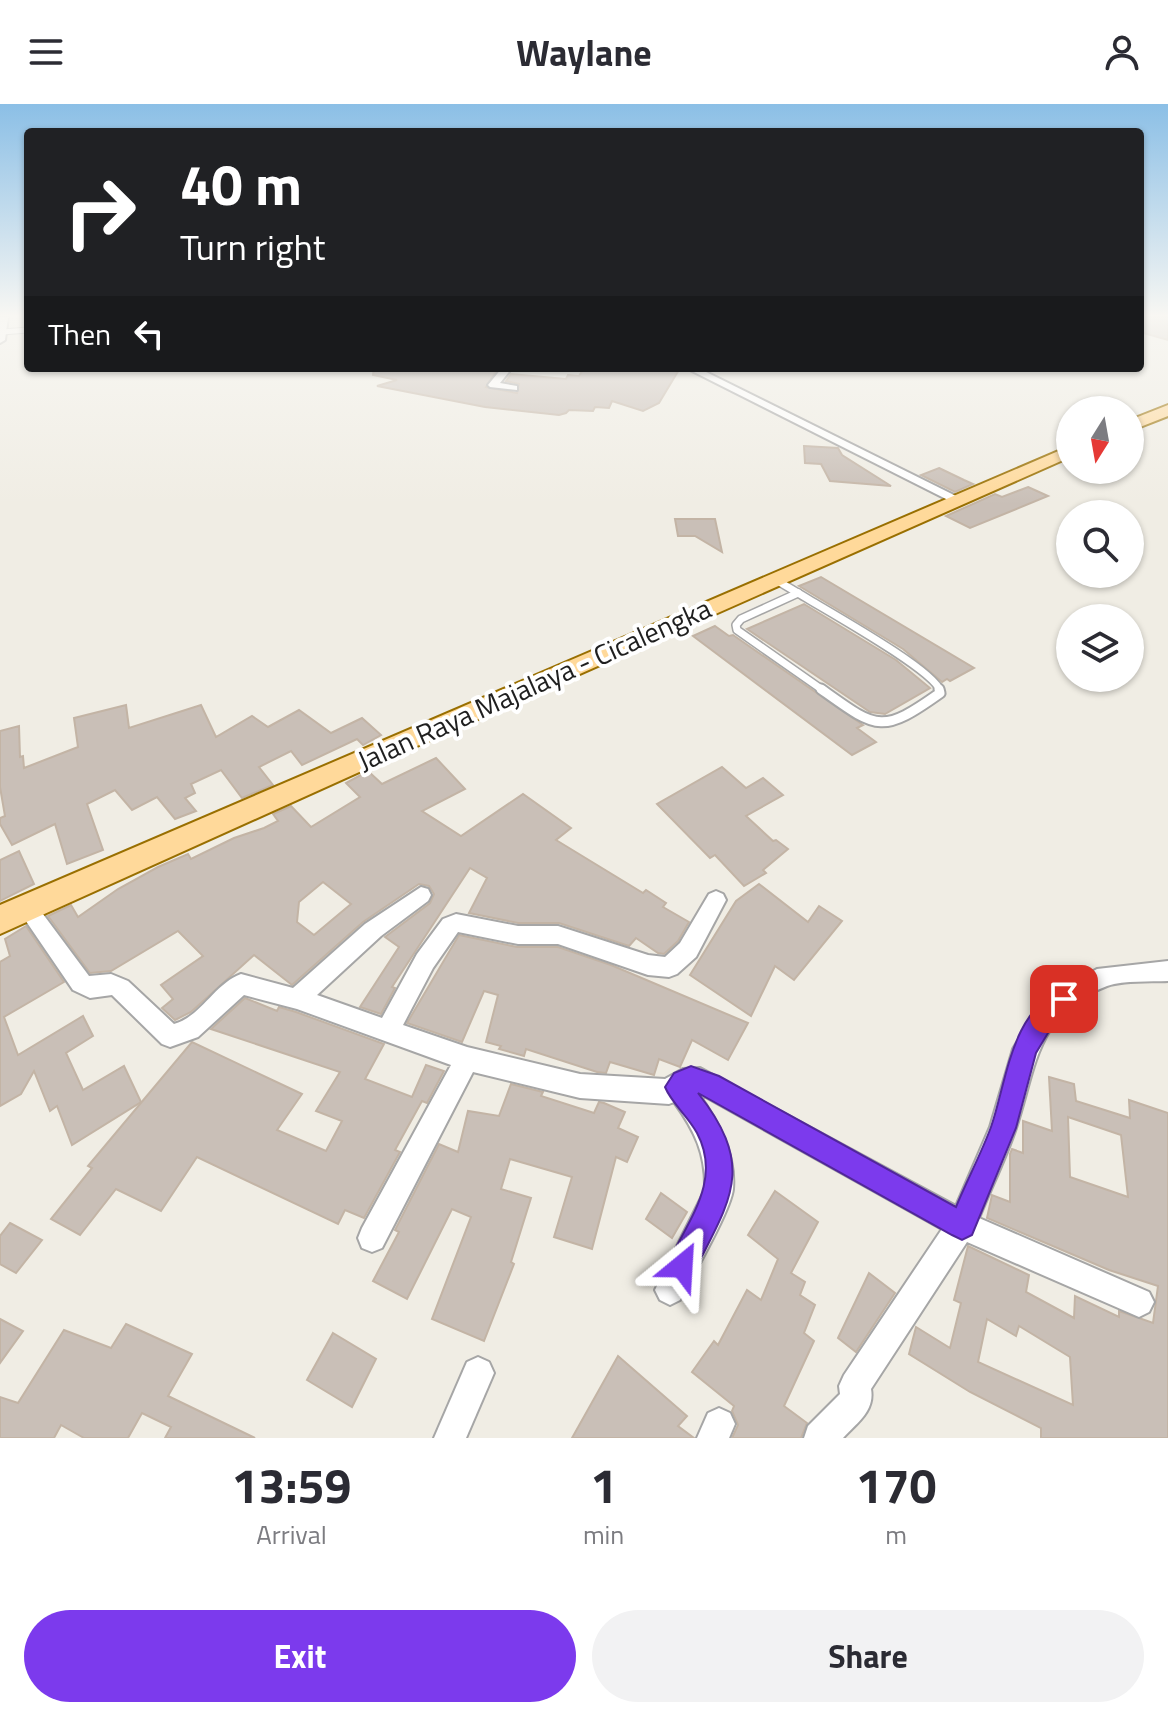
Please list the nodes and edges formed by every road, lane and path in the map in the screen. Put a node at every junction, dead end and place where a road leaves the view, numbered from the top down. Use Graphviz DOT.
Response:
graph roads {
  1 [pos="498,379"];
  2 [pos="714,379"];
  3 [pos="514,388"];
  4 [pos="1168,410"];
  5 [pos="1144,420"];
  6 [pos="1056,457"];
  7 [pos="958,500"];
  8 [pos="773,578"];
  9 [pos="799,593"];
  10 [pos="421,895"];
  11 [pos="716,900"];
  12 [pos="27,908"];
  13 [pos="0,920"];
  14 [pos="1168,971"];
  15 [pos="297,999"];
  16 [pos="387,1031"];
  17 [pos="467,1059"];
  18 [pos="678,1087"];
  19 [pos="962,1225"];
  20 [pos="372,1238"];
  21 [pos="670,1290"];
  22 [pos="1139,1302"];
  23 [pos="478,1373"];
  24 [pos="450,1438"];
  25 [pos="820,1438"];
  1 -- 3 [label="street"];
  2 -- 7 [label="street"];
  4 -- 5 [label="main road"];
  6 -- 7 [label="main road, Jalan Raya Majalaya - Cicalengka"];
  7 -- 8 [label="main road, Jalan Raya Majalaya - Cicalengka"];
  8 -- 9 [label="lane"];
  8 -- 12 [label="main road, Jalan Raya Majalaya - Cicalengka"];
  9 -- 9 [label="lane"];
  10 -- 15 [label="street"];
  11 -- 16 [label="street"];
  12 -- 13 [label="main road, Jalan Raya Majalaya - Cicalengka"];
  12 -- 15 [label="street"];
  14 -- 19 [label="street"];
  15 -- 16 [label="street"];
  16 -- 17 [label="street"];
  17 -- 18 [label="street"];
  17 -- 20 [label="street"];
  18 -- 19 [label="street"];
  18 -- 21 [label="street"];
  19 -- 22 [label="street"];
  19 -- 25 [label="street"];
  23 -- 24 [label="street"];
}
